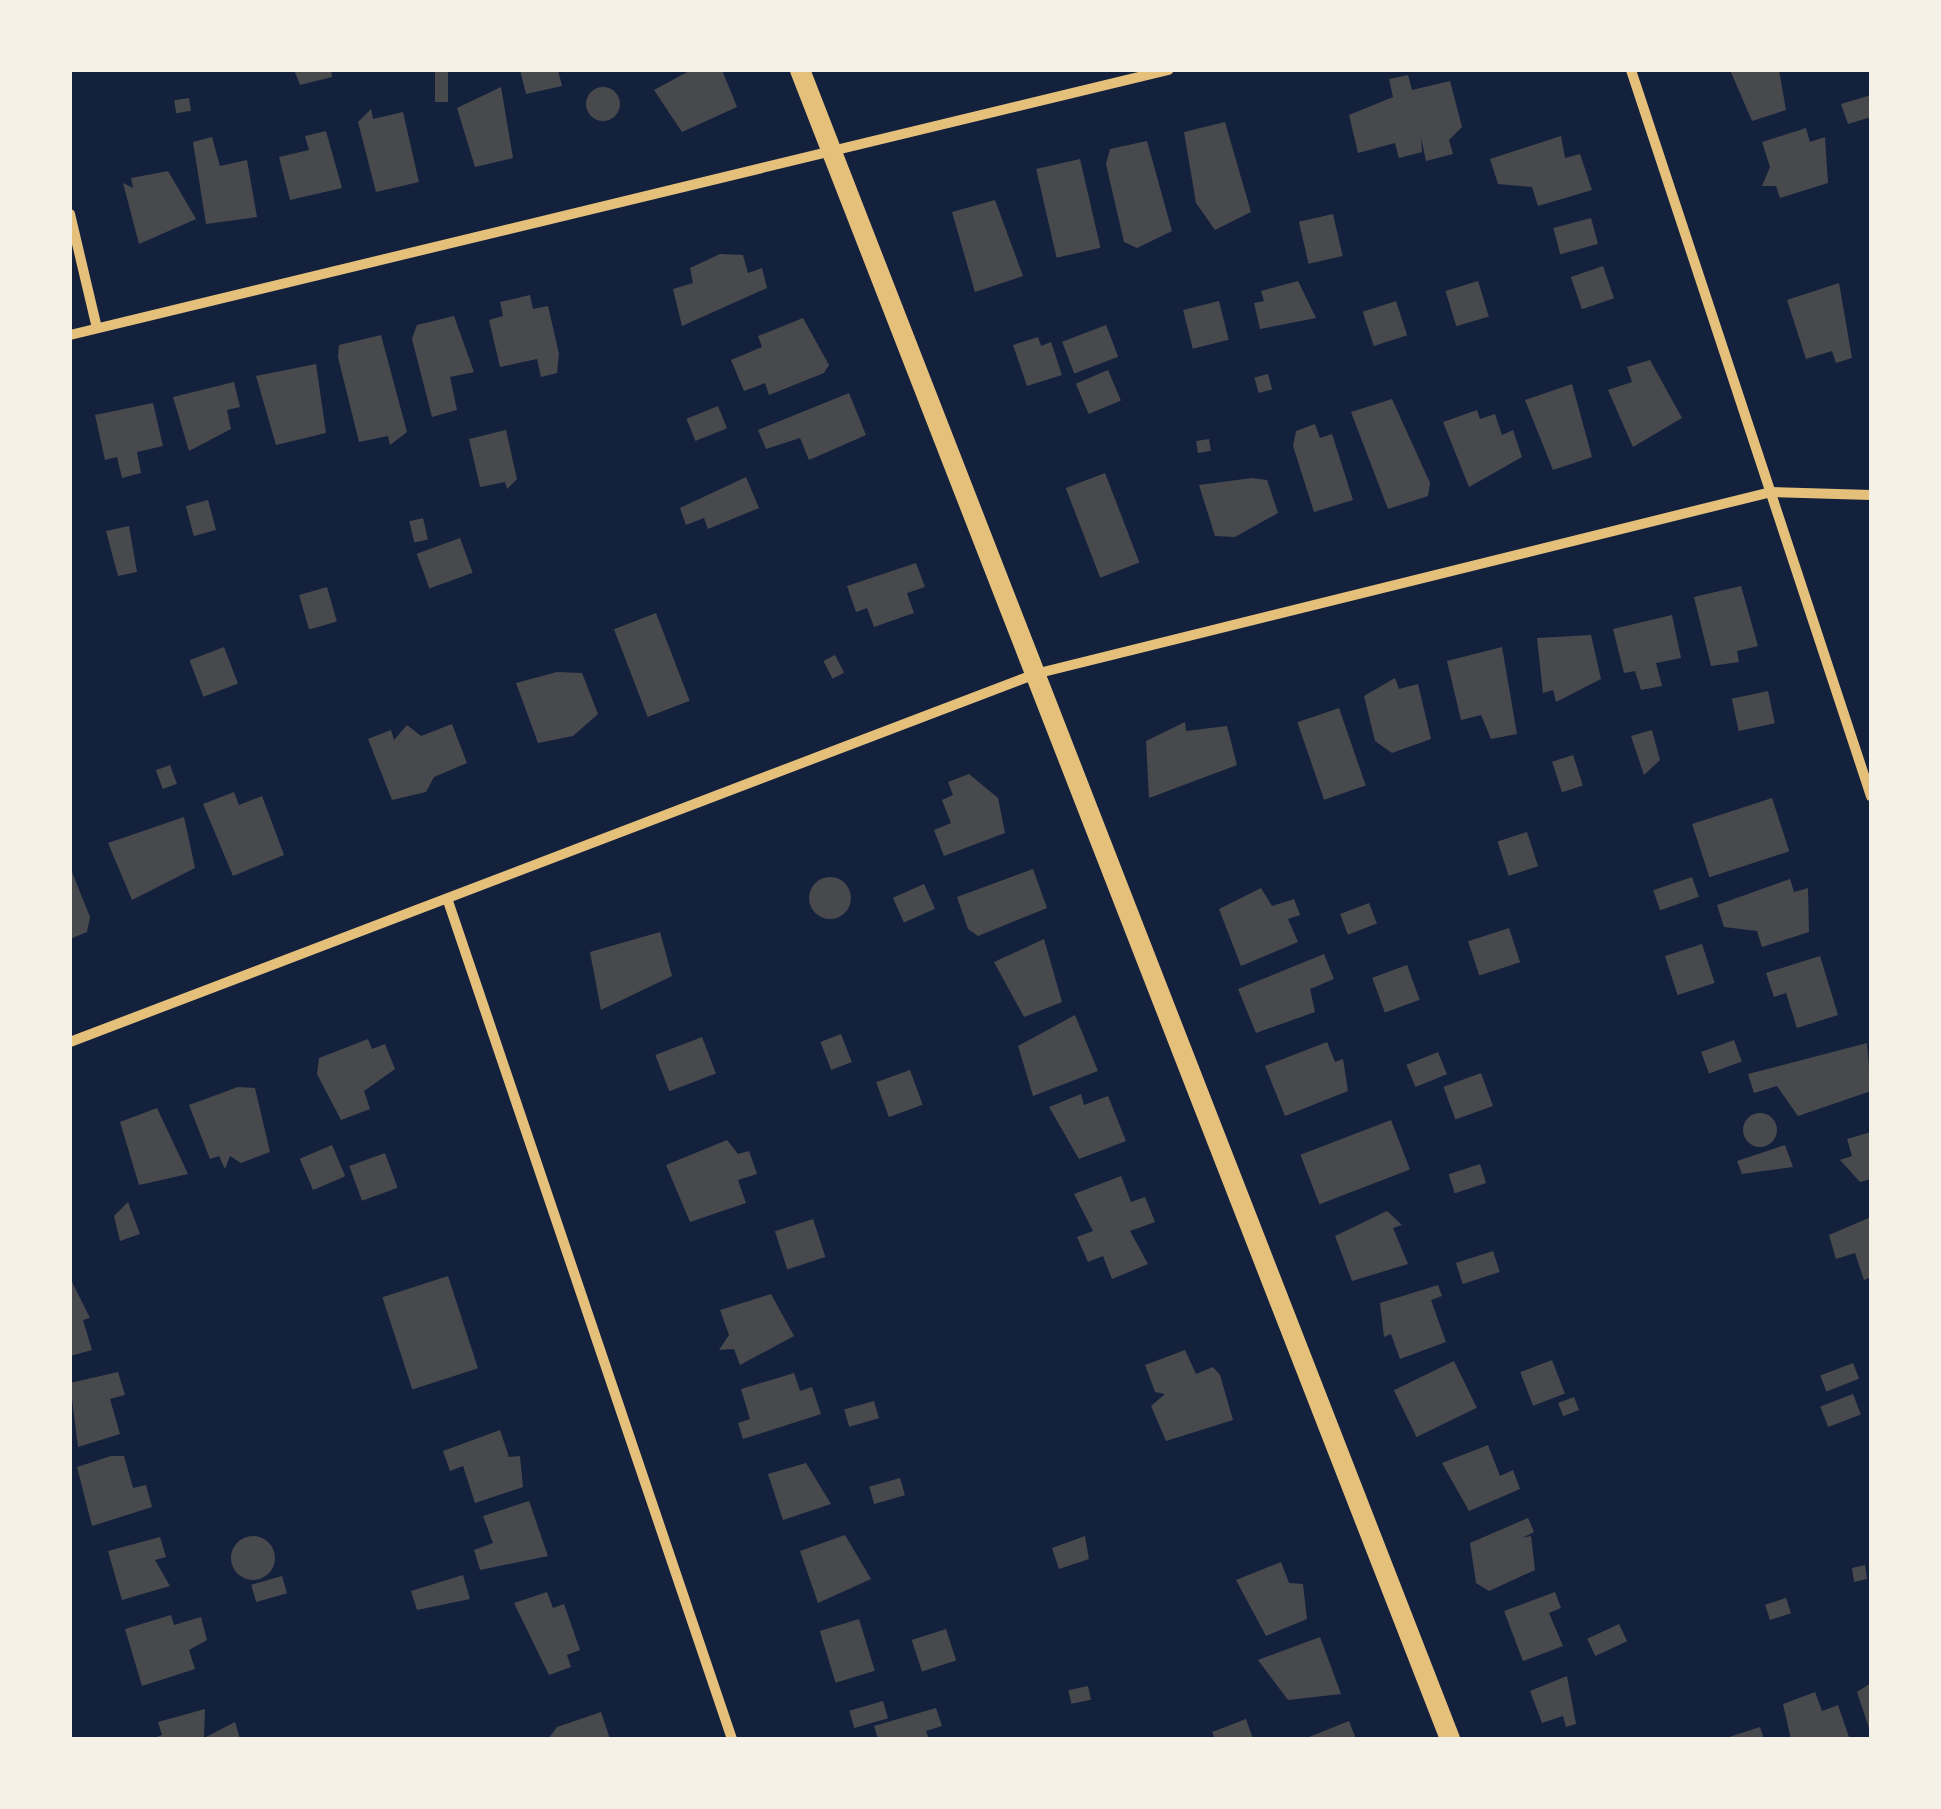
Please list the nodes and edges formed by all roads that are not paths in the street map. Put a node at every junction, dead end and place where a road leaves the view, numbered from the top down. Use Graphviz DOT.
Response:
graph roads {
  1 [pos="800,70"];
  2 [pos="1168,70"];
  3 [pos="1632,70"];
  4 [pos="833,153"];
  5 [pos="70,214"];
  6 [pos="97,328"];
  7 [pos="70,334"];
  8 [pos="1771,492"];
  9 [pos="1871,495"];
  10 [pos="1035,674"];
  11 [pos="1871,796"];
  12 [pos="448,901"];
  13 [pos="70,1042"];
  14 [pos="732,1739"];
  15 [pos="1450,1739"];
  1 -- 4 [label="main road"];
  2 -- 4 [label="street"];
  3 -- 8 [label="street"];
  4 -- 6 [label="street"];
  4 -- 10 [label="main road"];
  5 -- 6 [label="street"];
  6 -- 7 [label="street"];
  8 -- 9 [label="street"];
  8 -- 10 [label="street"];
  8 -- 11 [label="street"];
  10 -- 12 [label="street"];
  10 -- 15 [label="main road"];
  12 -- 13 [label="street"];
  12 -- 14 [label="street"];
}
